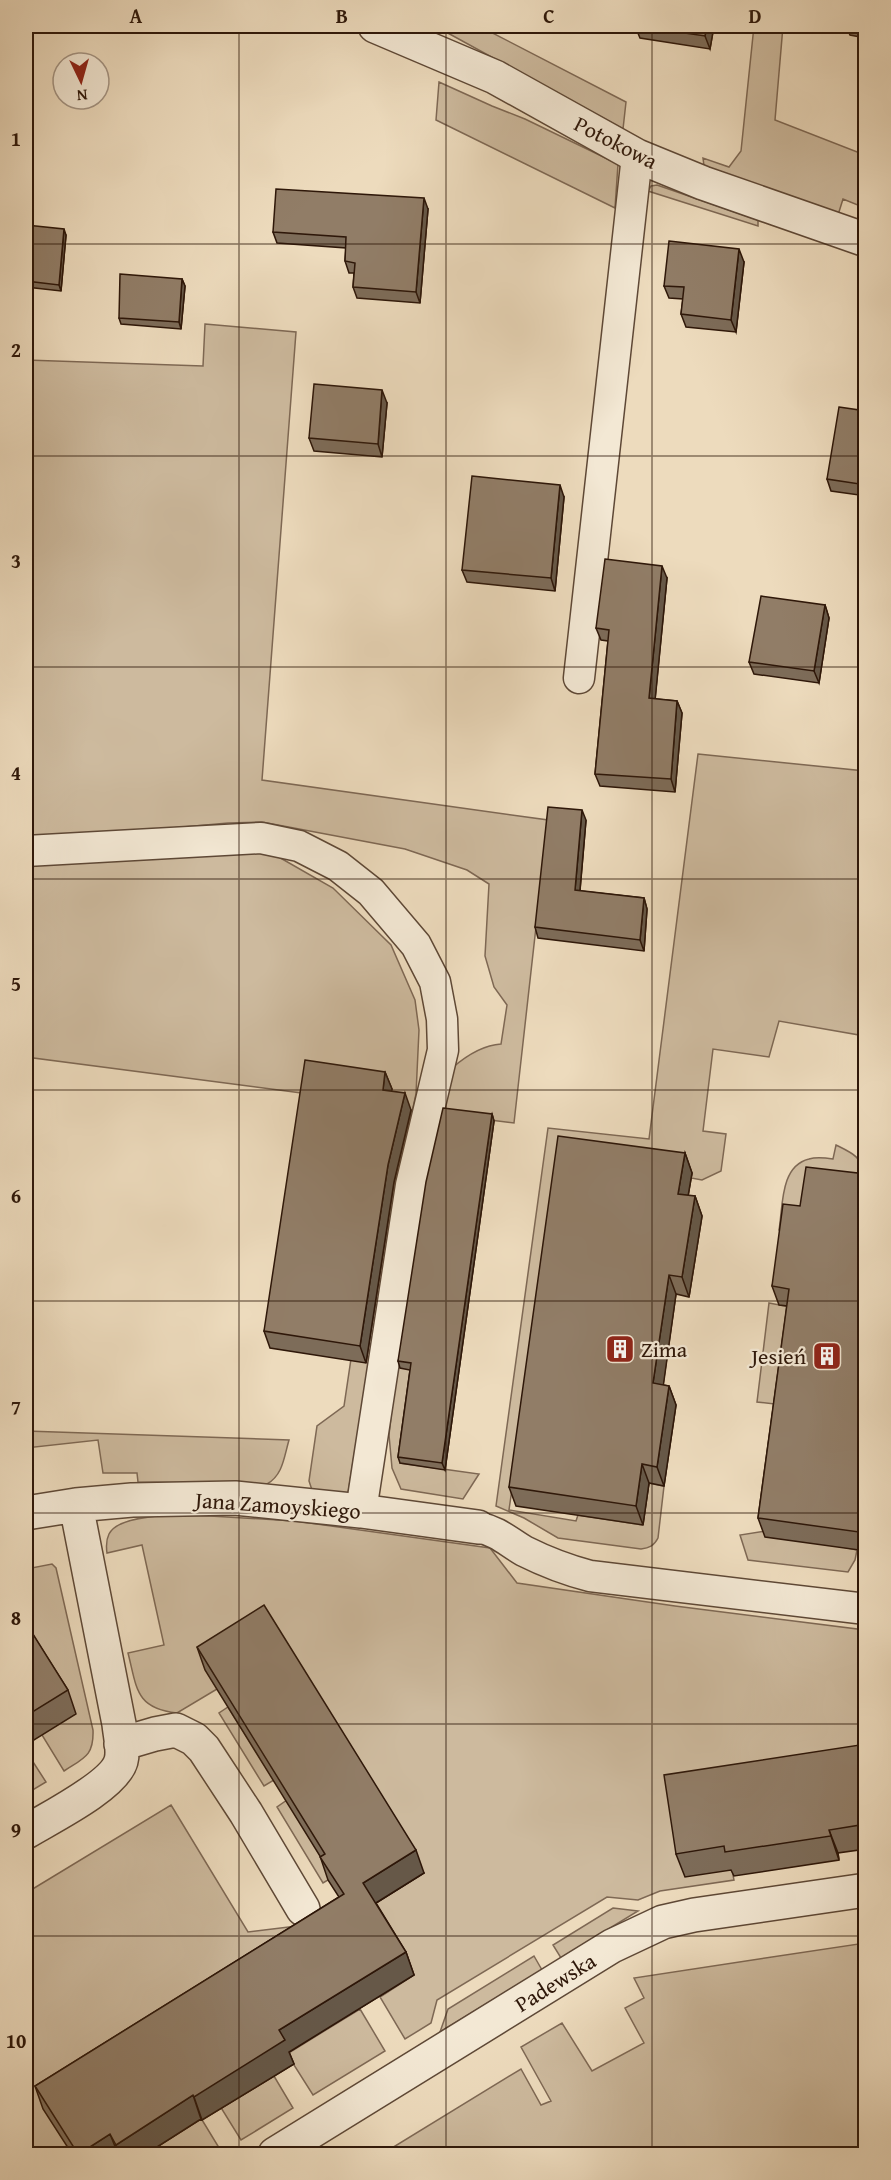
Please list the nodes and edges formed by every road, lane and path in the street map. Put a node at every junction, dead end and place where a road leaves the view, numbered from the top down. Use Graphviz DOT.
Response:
graph roads {
  1 [pos="375,26"];
  2 [pos="637,156"];
  3 [pos="866,240"];
  4 [pos="579,678"];
  5 [pos="26,851"];
  6 [pos="76,1505"];
  7 [pos="361,1511"];
  8 [pos="26,1513"];
  9 [pos="478,1527"];
  10 [pos="866,1609"];
  11 [pos="121,1744"];
  12 [pos="26,1832"];
  13 [pos="866,1890"];
  14 [pos="303,1909"];
  15 [pos="274,2154"];
  1 -- 2 [label="street, Potokowa"];
  2 -- 3 [label="street, Potokowa"];
  2 -- 4 [label="lane"];
  5 -- 7 [label="lane"];
  6 -- 7 [label="street, Jana Zamoyskiego"];
  6 -- 8 [label="street, Jana Zamoyskiego"];
  6 -- 11 [label="street"];
  7 -- 9 [label="street, Jana Zamoyskiego"];
  9 -- 10 [label="lane"];
  11 -- 12 [label="street"];
  11 -- 14 [label="street"];
  13 -- 15 [label="street, Padewska"];
}
